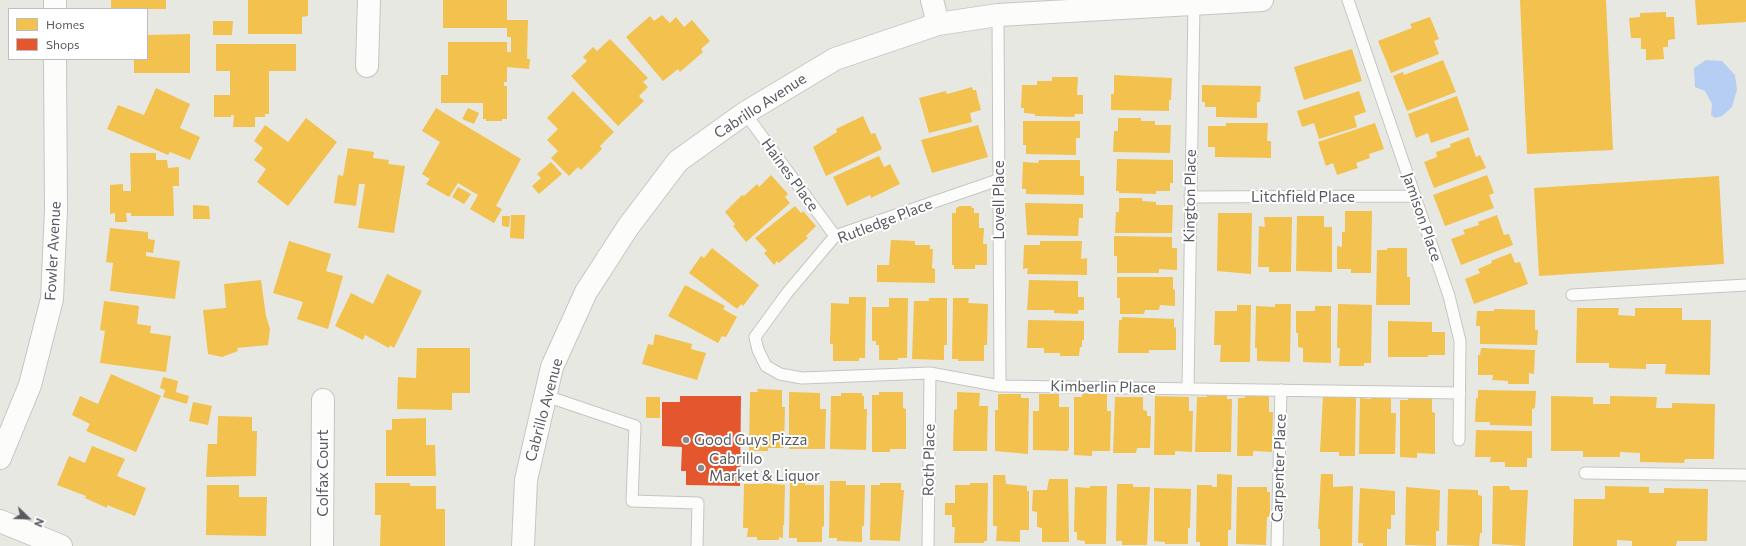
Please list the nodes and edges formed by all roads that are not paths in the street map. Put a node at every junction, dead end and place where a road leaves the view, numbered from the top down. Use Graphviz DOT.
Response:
graph roads {
  1 [pos="369,0"];
  2 [pos="932,0"];
  3 [pos="1262,0"];
  4 [pos="1348,0"];
  5 [pos="1194,4"];
  6 [pos="998,15"];
  7 [pos="938,24"];
  8 [pos="55,60"];
  9 [pos="368,66"];
  10 [pos="744,113"];
  11 [pos="998,180"];
  12 [pos="1415,196"];
  13 [pos="1190,197"];
  14 [pos="835,236"];
  15 [pos="1746,285"];
  16 [pos="1572,295"];
  17 [pos="758,350"];
  18 [pos="930,373"];
  19 [pos="1000,386"];
  20 [pos="1188,388"];
  21 [pos="1281,390"];
  22 [pos="1460,393"];
  23 [pos="546,396"];
  24 [pos="323,400"];
  25 [pos="1459,440"];
  26 [pos="0,458"];
  27 [pos="1585,473"];
  28 [pos="1746,475"];
  29 [pos="0,521"];
  30 [pos="61,546"];
  31 [pos="322,546"];
  32 [pos="523,546"];
  33 [pos="697,546"];
  34 [pos="928,546"];
  35 [pos="1277,546"];
  1 -- 9 [label="street"];
  2 -- 7 [label="street"];
  3 -- 5 [label="street, Cabrillo Avenue"];
  4 -- 12 [label="lane, Jamison Place"];
  5 -- 6 [label="street, Cabrillo Avenue"];
  5 -- 13 [label="lane, Kington Place"];
  6 -- 7 [label="street, Cabrillo Avenue"];
  6 -- 11 [label="lane, Lovell Place"];
  7 -- 10 [label="street, Cabrillo Avenue"];
  8 -- 26 [label="street, Fowler Avenue"];
  10 -- 14 [label="lane, Haines Place"];
  10 -- 23 [label="street, Cabrillo Avenue"];
  11 -- 14 [label="lane, Rutledge Place"];
  11 -- 19 [label="lane, Lovell Place"];
  12 -- 13 [label="lane, Litchfield Place"];
  12 -- 22 [label="lane, Jamison Place"];
  13 -- 20 [label="lane, Kington Place"];
  14 -- 17 [label="lane, Rutledge Place"];
  15 -- 16 [label="lane"];
  17 -- 18 [label="lane, Kimberlin Place"];
  18 -- 19 [label="lane, Kimberlin Place"];
  18 -- 34 [label="lane, Roth Place"];
  19 -- 20 [label="lane, Kimberlin Place"];
  20 -- 21 [label="lane, Kimberlin Place"];
  21 -- 22 [label="lane, Kimberlin Place"];
  21 -- 35 [label="lane, Carpenter Place"];
  22 -- 25 [label="lane, Jamison Place"];
  23 -- 32 [label="street, Cabrillo Avenue"];
  23 -- 33 [label="lane"];
  24 -- 31 [label="street, Colfax Court"];
  27 -- 28 [label="lane"];
  29 -- 30 [label="street"];
}
